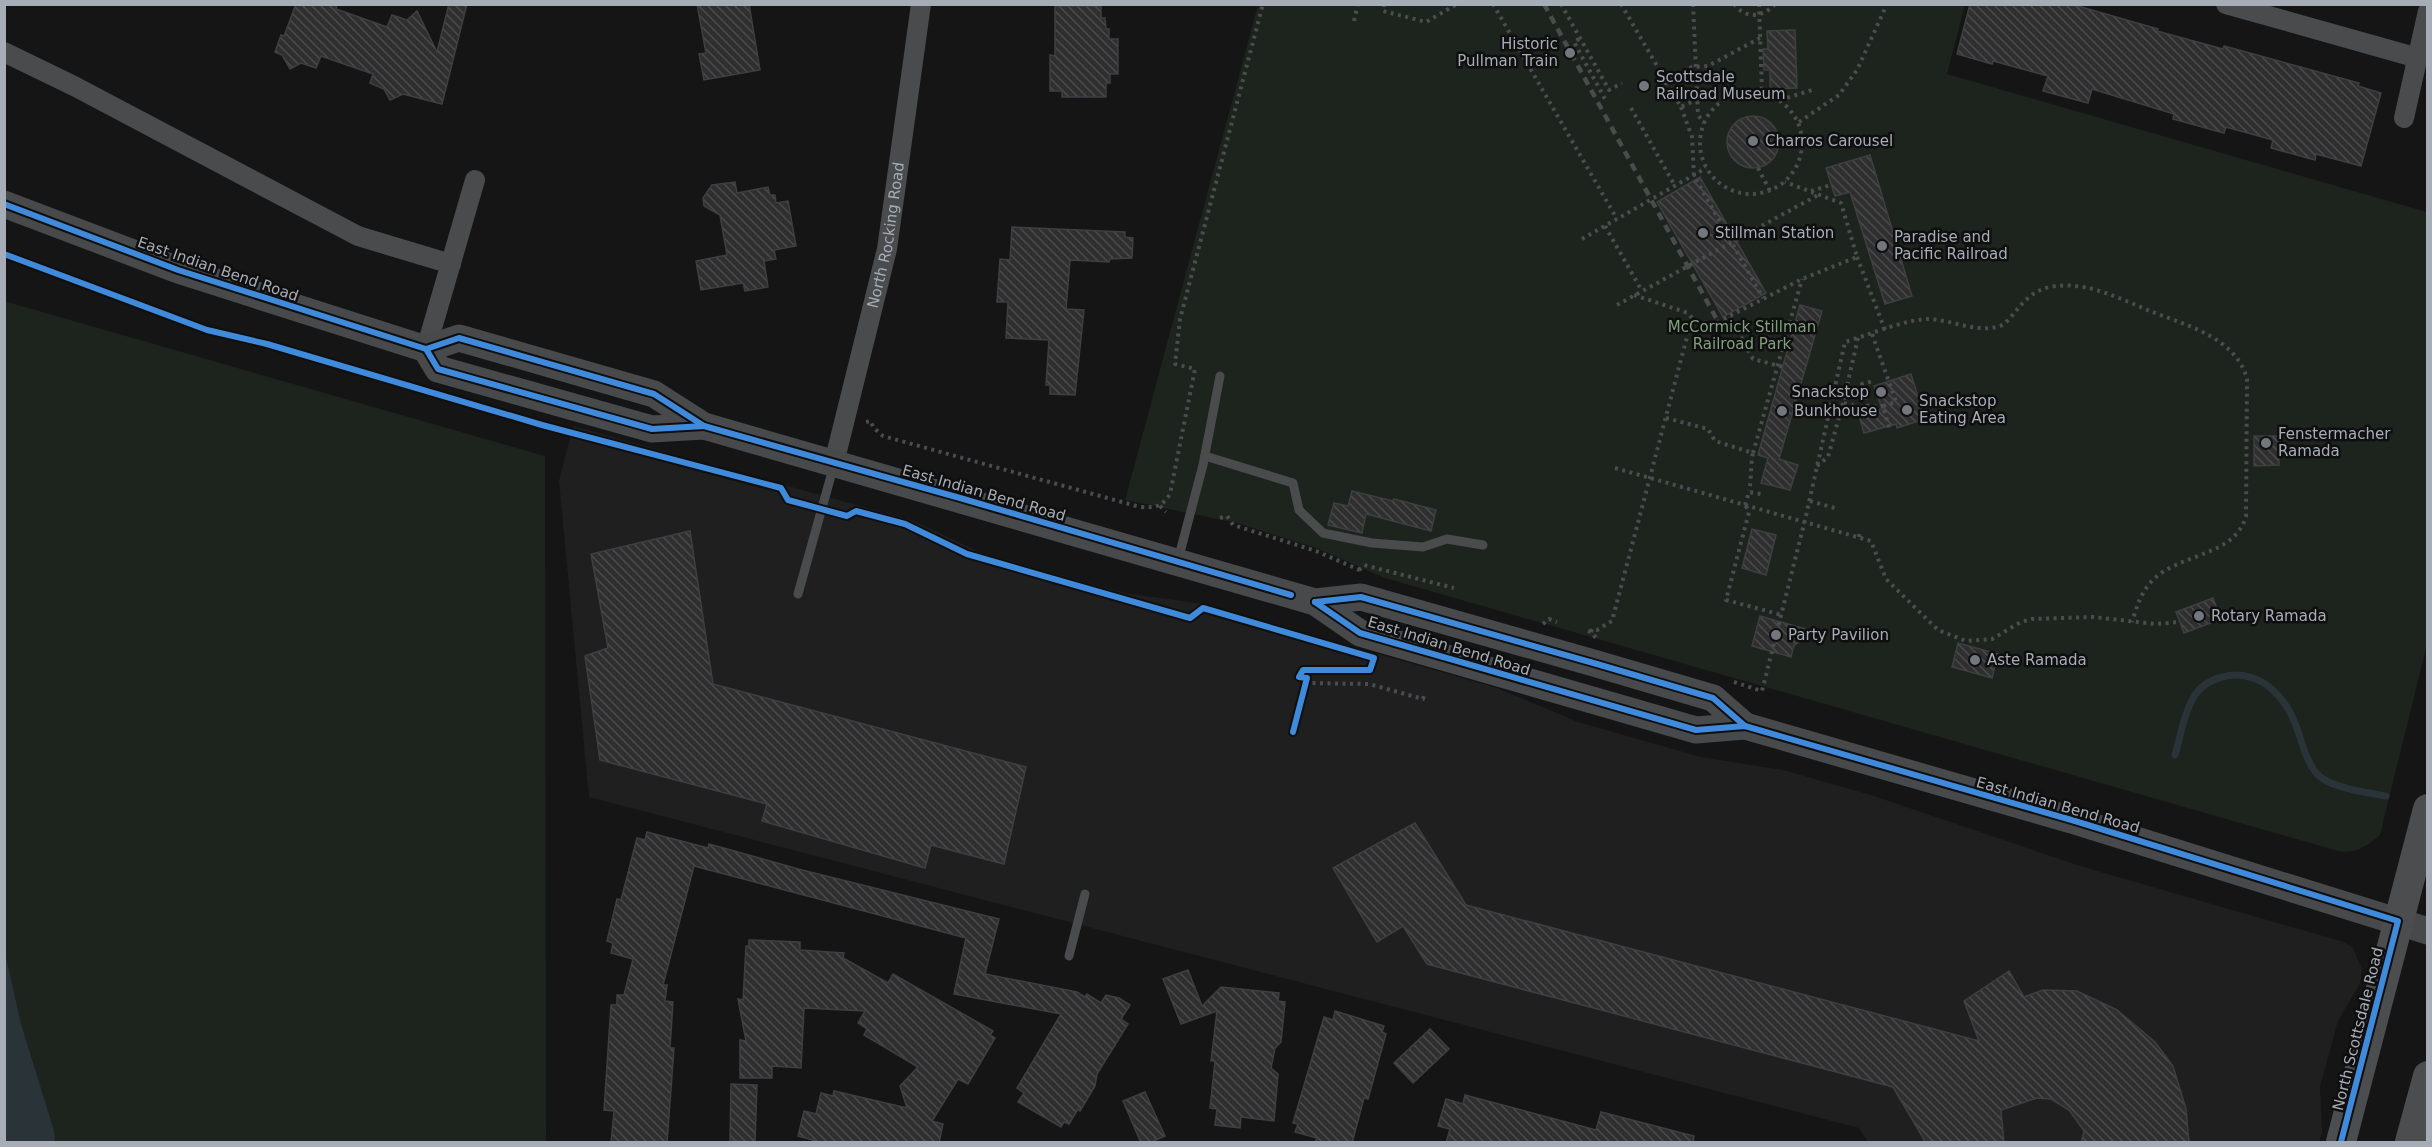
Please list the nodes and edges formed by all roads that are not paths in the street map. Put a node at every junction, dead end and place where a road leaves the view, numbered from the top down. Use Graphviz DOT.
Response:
graph roads {
  1 [pos="921,4"];
  2 [pos="2226,4"];
  3 [pos="2427,11"];
  4 [pos="4,52"];
  5 [pos="2418,58"];
  6 [pos="2404,118"];
  7 [pos="475,180"];
  8 [pos="4,204"];
  9 [pos="451,264"];
  10 [pos="426,349"];
  11 [pos="1220,376"];
  12 [pos="1205,456"];
  13 [pos="834,463"];
  14 [pos="1483,545"];
  15 [pos="1177,562"];
  16 [pos="798,594"];
  17 [pos="1315,602"];
  18 [pos="1745,726"];
  19 [pos="2427,809"];
  20 [pos="1085,894"];
  21 [pos="2398,921"];
  22 [pos="2427,931"];
  23 [pos="1069,956"];
  24 [pos="2427,1076"];
  25 [pos="2341,1143"];
  26 [pos="2410,1143"];
  1 -- 13 [label="street, North Rocking Road"];
  2 -- 5 [label="street"];
  3 -- 5 [label="street"];
  4 -- 9 [label="street"];
  5 -- 6 [label="street"];
  7 -- 9 [label="street"];
  8 -- 10 [label="main road, East Indian Bend Road"];
  9 -- 10 [label="street"];
  10 -- 13 [label="main road, East Indian Bend Road"];
  11 -- 12 [label="lane"];
  12 -- 14 [label="lane"];
  12 -- 15 [label="lane"];
  13 -- 15 [label="main road, East Indian Bend Road"];
  13 -- 16 [label="lane"];
  15 -- 17 [label="main road, East Indian Bend Road"];
  17 -- 18 [label="main road, East Indian Bend Road"];
  17 -- 18 [label="main road, East Indian Bend Road"];
  18 -- 21 [label="main road, East Indian Bend Road"];
  19 -- 21 [label="main road, North Scottsdale Road"];
  20 -- 23 [label="lane"];
  21 -- 22 [label="main road, East Indian Bend Road"];
  21 -- 25 [label="main road, North Scottsdale Road"];
  24 -- 26 [label="main road"];
}
